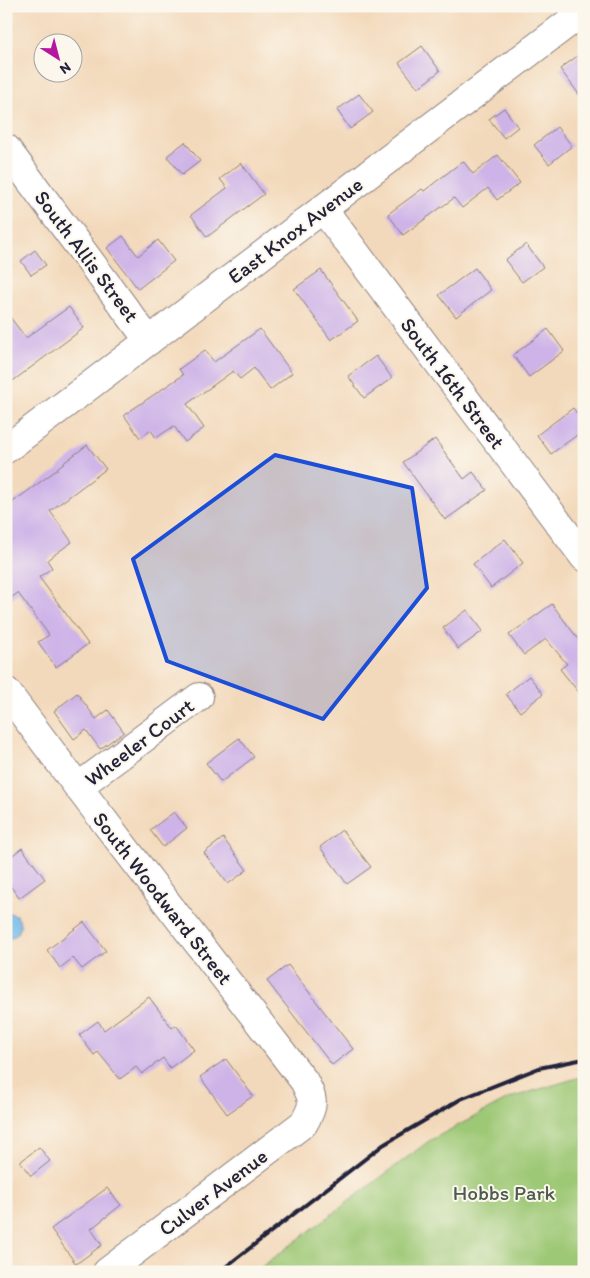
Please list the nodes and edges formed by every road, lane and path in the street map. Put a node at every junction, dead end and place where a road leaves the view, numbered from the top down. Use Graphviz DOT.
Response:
graph roads {
  1 [pos="584,11"];
  2 [pos="6,148"];
  3 [pos="323,209"];
  4 [pos="149,341"];
  5 [pos="6,449"];
  6 [pos="584,557"];
  7 [pos="6,691"];
  8 [pos="200,697"];
  9 [pos="78,788"];
  10 [pos="313,1108"];
  11 [pos="107,1272"];
  1 -- 3 [label="street, East Knox Avenue"];
  2 -- 4 [label="street, South Allis Street"];
  3 -- 4 [label="street, East Knox Avenue"];
  3 -- 6 [label="street, South 16th Street"];
  4 -- 5 [label="street, East Knox Avenue"];
  7 -- 9 [label="street, South Woodward Street"];
  8 -- 9 [label="street, Wheeler Court"];
  9 -- 10 [label="street, South Woodward Street"];
  10 -- 11 [label="street, Culver Avenue"];
}
